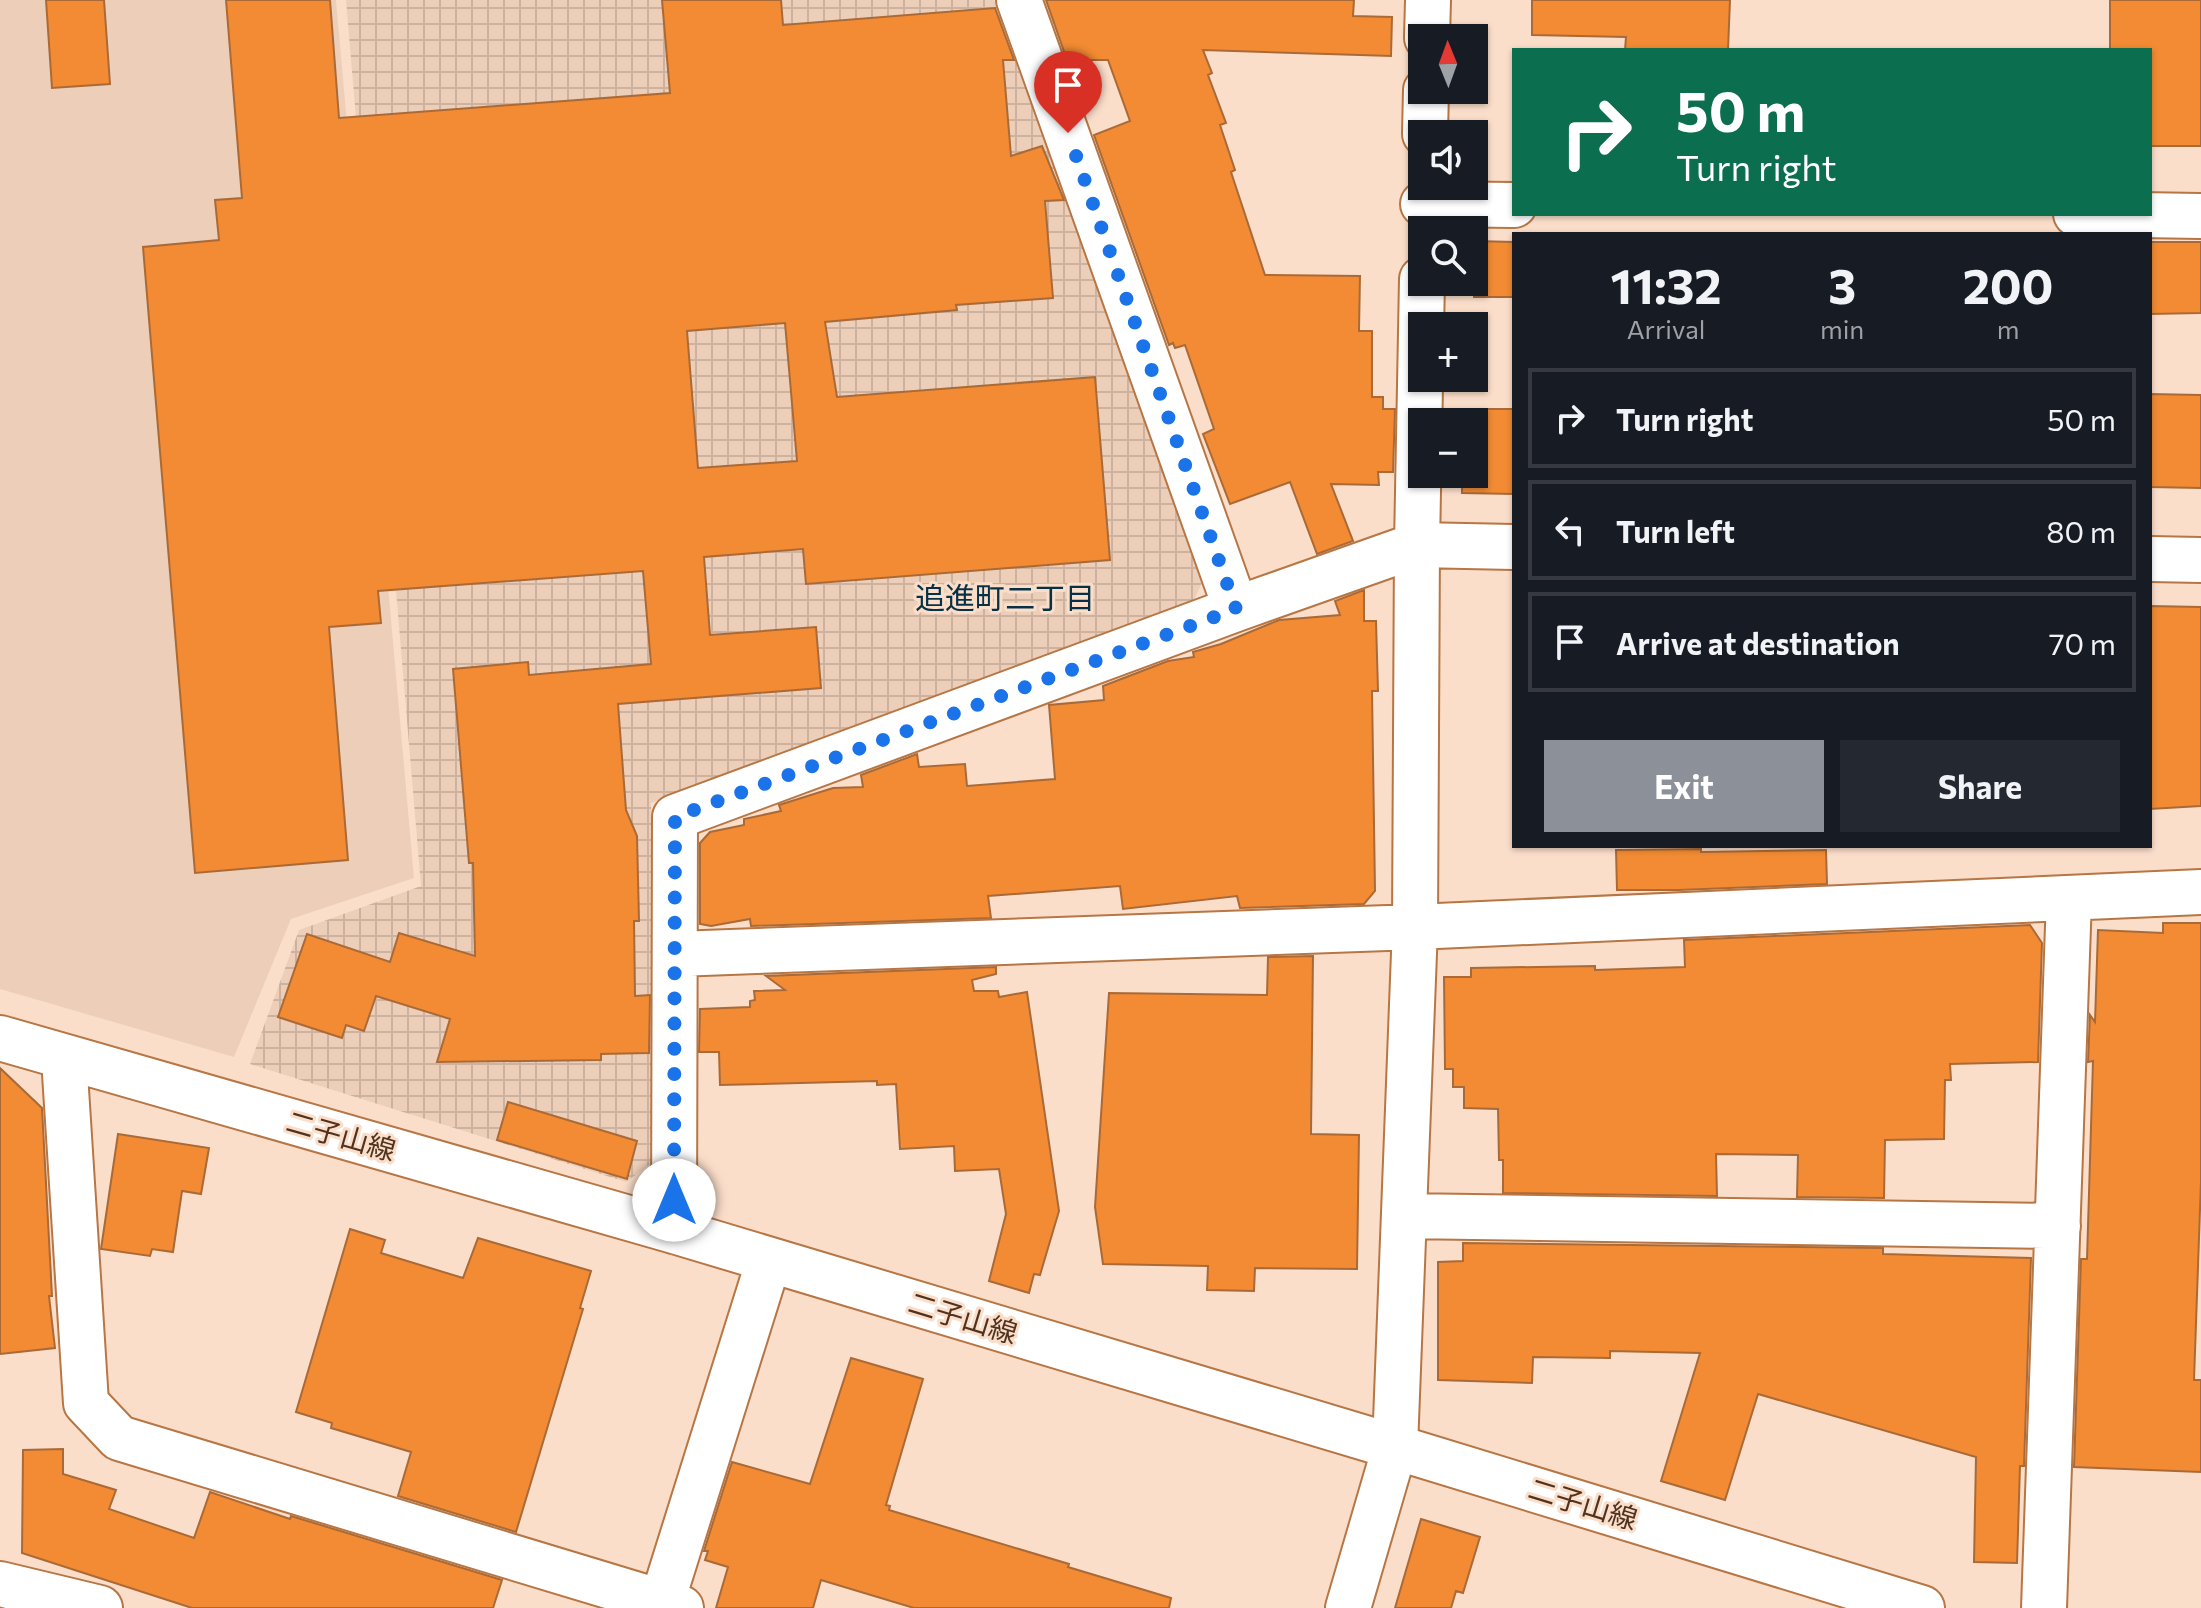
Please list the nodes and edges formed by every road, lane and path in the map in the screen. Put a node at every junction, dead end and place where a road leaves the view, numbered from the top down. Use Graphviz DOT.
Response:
graph roads {
  1 [pos="1019,0"];
  2 [pos="1428,0"];
  3 [pos="1427,24"];
  4 [pos="1512,205"];
  5 [pos="1423,207"];
  6 [pos="2152,215"];
  7 [pos="2201,216"];
  8 [pos="1422,296"];
  9 [pos="1417,545"];
  10 [pos="1512,547"];
  11 [pos="2152,559"];
  12 [pos="2201,560"];
  13 [pos="1236,609"];
  14 [pos="2201,892"];
  15 [pos="2069,898"];
  16 [pos="1415,927"];
  17 [pos="676,954"];
  18 [pos="0,1038"];
  19 [pos="64,1058"];
  20 [pos="1404,1216"];
  21 [pos="2058,1226"];
  22 [pos="674,1231"];
  23 [pos="769,1260"];
  24 [pos="1395,1447"];
  25 [pos="0,1584"];
  26 [pos="667,1606"];
  27 [pos="100,1608"];
  28 [pos="1348,1608"];
  29 [pos="1922,1608"];
  30 [pos="2044,1608"];
  1 -- 13 [label="street"];
  2 -- 3 [label="street"];
  4 -- 5 [label="street"];
  6 -- 7 [label="street"];
  8 -- 9 [label="street"];
  9 -- 10 [label="street"];
  9 -- 13 [label="street"];
  9 -- 16 [label="street"];
  11 -- 12 [label="street"];
  13 -- 17 [label="street"];
  14 -- 15 [label="street"];
  15 -- 16 [label="street"];
  15 -- 21 [label="street"];
  16 -- 17 [label="street"];
  16 -- 20 [label="street"];
  17 -- 22 [label="street"];
  18 -- 19 [label="street, 二子山線"];
  19 -- 22 [label="street, 二子山線"];
  19 -- 26 [label="street"];
  20 -- 21 [label="street"];
  20 -- 24 [label="street"];
  21 -- 30 [label="street"];
  22 -- 23 [label="street, 二子山線"];
  23 -- 24 [label="street, 二子山線"];
  23 -- 26 [label="street"];
  24 -- 28 [label="street"];
  24 -- 29 [label="street, 二子山線"];
  25 -- 27 [label="street"];
}
